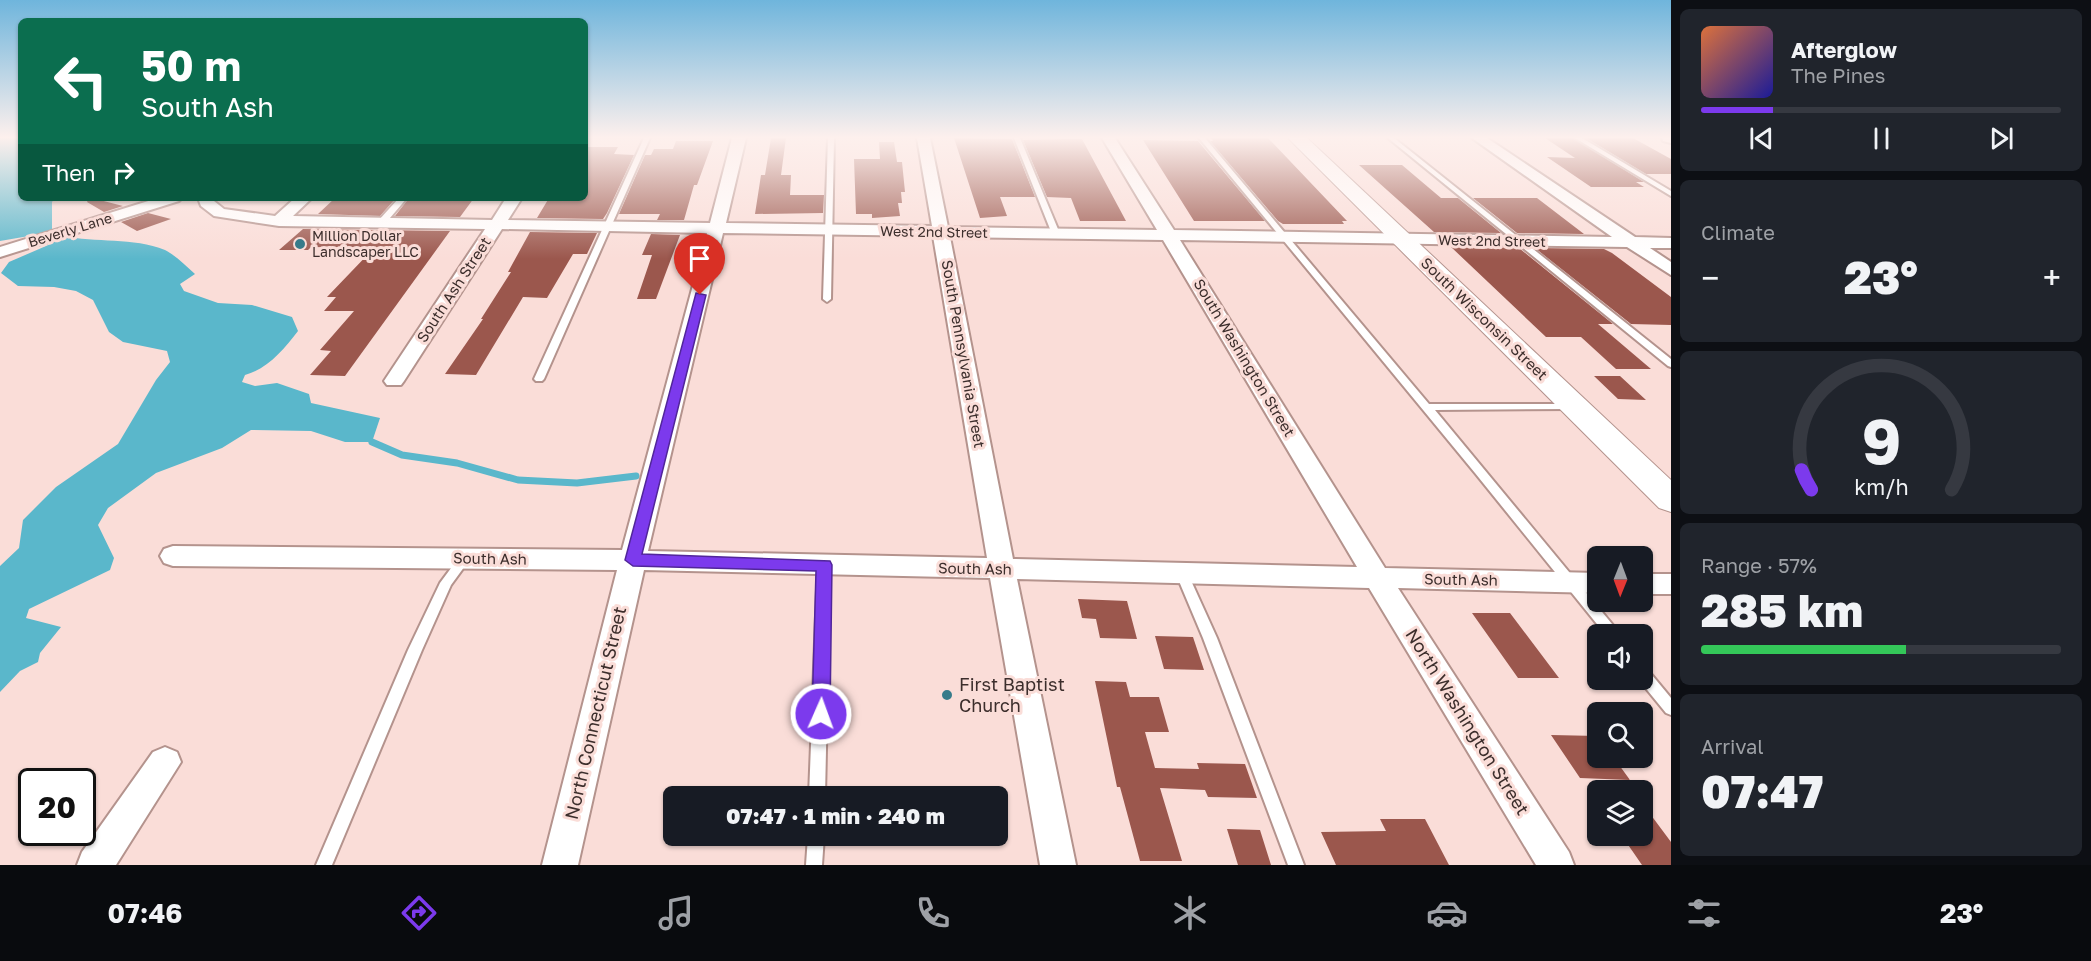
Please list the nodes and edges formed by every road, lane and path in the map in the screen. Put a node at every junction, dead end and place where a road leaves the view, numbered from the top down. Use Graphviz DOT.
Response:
graph roads {
  1 [pos="629,178"];
  2 [pos="729,178"];
  3 [pos="831,178"];
  4 [pos="932,178"];
  5 [pos="1033,178"];
  6 [pos="1134,178"];
  7 [pos="1236,178"];
  8 [pos="1338,178"];
  9 [pos="1441,178"];
  10 [pos="1538,178"];
  11 [pos="1645,178"];
  12 [pos="1671,194"];
  13 [pos="164,201"];
  14 [pos="206,201"];
  15 [pos="301,201"];
  16 [pos="400,201"];
  17 [pos="512,201"];
  18 [pos="279,221"];
  19 [pos="381,223"];
  20 [pos="496,226"];
  21 [pos="607,227"];
  22 [pos="717,229"];
  23 [pos="830,231"];
  24 [pos="942,233"];
  25 [pos="1056,234"];
  26 [pos="1170,236"];
  27 [pos="1287,238"];
  28 [pos="1401,240"];
  29 [pos="1519,241"];
  30 [pos="1632,243"];
  31 [pos="1671,243"];
  32 [pos="0,252"];
  33 [pos="1671,270"];
  34 [pos="827,299"];
  35 [pos="1671,364"];
  36 [pos="539,379"];
  37 [pos="394,381"];
  38 [pos="1574,406"];
  39 [pos="1427,407"];
  40 [pos="1671,500"];
  41 [pos="173,556"];
  42 [pos="464,558"];
  43 [pos="633,560"];
  44 [pos="824,565"];
  45 [pos="1002,570"];
  46 [pos="1182,574"];
  47 [pos="1378,579"];
  48 [pos="1571,582"];
  49 [pos="1587,583"];
  50 [pos="1653,584"];
  51 [pos="1671,584"];
  52 [pos="1604,624"];
  53 [pos="1653,687"];
  54 [pos="1671,709"];
  55 [pos="165,762"];
  56 [pos="817,786"];
  57 [pos="815,846"];
  58 [pos="95,865"];
  59 [pos="324,865"];
  60 [pos="560,865"];
  61 [pos="814,865"];
  62 [pos="1058,865"];
  63 [pos="1296,865"];
  64 [pos="1556,865"];
  1 -- 21 [label="lane"];
  2 -- 22 [label="street, North Connecticut Street"];
  3 -- 23 [label="lane"];
  4 -- 24 [label="street, South Pennsylvania Street"];
  5 -- 25 [label="lane"];
  6 -- 26 [label="street, South Washington Street"];
  7 -- 27 [label="lane"];
  8 -- 28 [label="street, South Wisconsin Street"];
  9 -- 29 [label="lane"];
  10 -- 30 [label="street"];
  11 -- 12 [label="lane"];
  13 -- 32 [label="street, Beverly Lane"];
  14 -- 18 [label="street, West 2nd Street"];
  15 -- 18 [label="street"];
  16 -- 19 [label="lane"];
  17 -- 20 [label="street, South Ash Street"];
  18 -- 19 [label="street, West 2nd Street"];
  19 -- 20 [label="street, West 2nd Street"];
  20 -- 21 [label="street, West 2nd Street"];
  20 -- 37 [label="street, South Ash Street"];
  21 -- 22 [label="street, West 2nd Street"];
  21 -- 36 [label="lane"];
  22 -- 23 [label="street, West 2nd Street"];
  22 -- 43 [label="street, North Connecticut Street"];
  23 -- 24 [label="street, West 2nd Street"];
  23 -- 34 [label="lane"];
  24 -- 25 [label="street, West 2nd Street"];
  24 -- 45 [label="street, South Pennsylvania Street"];
  25 -- 26 [label="street, West 2nd Street"];
  26 -- 27 [label="street, West 2nd Street"];
  26 -- 47 [label="street, South Washington Street"];
  27 -- 28 [label="street, West 2nd Street"];
  27 -- 39 [label="lane"];
  28 -- 29 [label="street, West 2nd Street"];
  28 -- 38 [label="street, South Wisconsin Street"];
  29 -- 30 [label="street, West 2nd Street"];
  29 -- 35 [label="lane"];
  30 -- 31 [label="street, West 2nd Street"];
  30 -- 33 [label="street"];
  38 -- 39 [label="lane"];
  38 -- 40 [label="street, South Wisconsin Street"];
  39 -- 48 [label="lane"];
  41 -- 42 [label="street, South Ash"];
  42 -- 43 [label="street, South Ash"];
  42 -- 59 [label="lane"];
  43 -- 44 [label="street, South Ash"];
  43 -- 60 [label="street, North Connecticut Street"];
  44 -- 45 [label="street, South Ash"];
  44 -- 56 [label="lane"];
  45 -- 46 [label="street, South Ash"];
  45 -- 62 [label="street, South Pennsylvania Street"];
  46 -- 47 [label="street, South Ash"];
  46 -- 63 [label="lane"];
  47 -- 48 [label="street, South Ash"];
  47 -- 64 [label="street, North Washington Street"];
  48 -- 49 [label="street, South Ash"];
  48 -- 52 [label="lane"];
  50 -- 51 [label="street"];
  53 -- 54 [label="lane"];
  55 -- 58 [label="street"];
  57 -- 61 [label="lane"];
}
